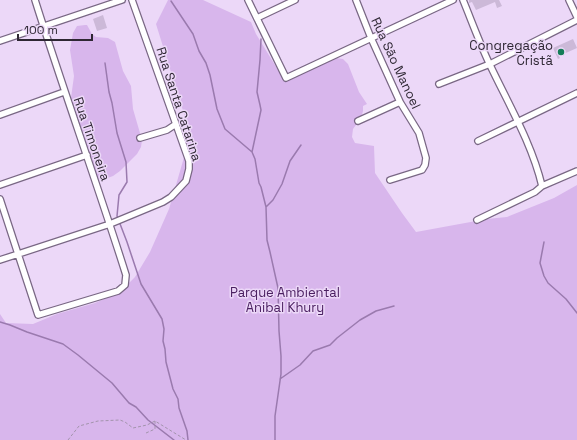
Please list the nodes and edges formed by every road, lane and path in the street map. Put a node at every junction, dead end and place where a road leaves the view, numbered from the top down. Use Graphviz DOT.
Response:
graph roads {
  1 [pos="35,0"];
  2 [pos="122,0"];
  3 [pos="132,0"];
  4 [pos="248,0"];
  5 [pos="294,0"];
  6 [pos="356,0"];
  7 [pos="453,0"];
  8 [pos="464,0"];
  9 [pos="569,0"];
  10 [pos="257,18"];
  11 [pos="577,19"];
  12 [pos="43,26"];
  13 [pos="371,38"];
  14 [pos="0,41"];
  15 [pos="490,64"];
  16 [pos="439,84"];
  17 [pos="64,92"];
  18 [pos="577,93"];
  19 [pos="400,102"];
  20 [pos="0,115"];
  21 [pos="358,121"];
  22 [pos="518,122"];
  23 [pos="176,124"];
  24 [pos="140,138"];
  25 [pos="478,142"];
  26 [pos="86,155"];
  27 [pos="577,171"];
  28 [pos="390,180"];
  29 [pos="0,185"];
  30 [pos="542,186"];
  31 [pos="0,199"];
  32 [pos="477,220"];
  33 [pos="110,224"];
  34 [pos="18,254"];
  35 [pos="0,260"];
  36 [pos="155,421"];
  37 [pos="146,433"];
  38 [pos="68,440"];
  39 [pos="186,440"];
  1 -- 12 [label="street, Rua Timoneira"];
  2 -- 12 [label="street"];
  3 -- 23 [label="street, Rua Santa Catarina"];
  4 -- 10 [label="street"];
  5 -- 10 [label="street"];
  6 -- 13 [label="street, Rua São Manoel"];
  7 -- 13 [label="street"];
  8 -- 15 [label="street"];
  9 -- 11 [label="street"];
  10 -- 13 [label="street"];
  11 -- 15 [label="street"];
  12 -- 14 [label="street"];
  12 -- 17 [label="street, Rua Timoneira"];
  13 -- 19 [label="street, Rua São Manoel"];
  15 -- 16 [label="street"];
  15 -- 22 [label="street"];
  17 -- 20 [label="street"];
  17 -- 26 [label="street, Rua Timoneira"];
  18 -- 22 [label="street"];
  19 -- 21 [label="street"];
  19 -- 28 [label="street, Rua São Manoel"];
  22 -- 25 [label="street"];
  22 -- 30 [label="street"];
  23 -- 24 [label="street"];
  23 -- 33 [label="street, Rua Santa Catarina"];
  26 -- 29 [label="street"];
  26 -- 33 [label="street, Rua Timoneira"];
  27 -- 30 [label="street"];
  30 -- 32 [label="street"];
  31 -- 34 [label="street"];
  33 -- 34 [label="street, Rua Santa Catarina"];
  33 -- 34 [label="street, Rua Timoneira"];
  34 -- 35 [label="street, Rua Santa Catarina"];
  36 -- 37 [label="path"];
  36 -- 38 [label="path"];
  36 -- 39 [label="path"];
}
